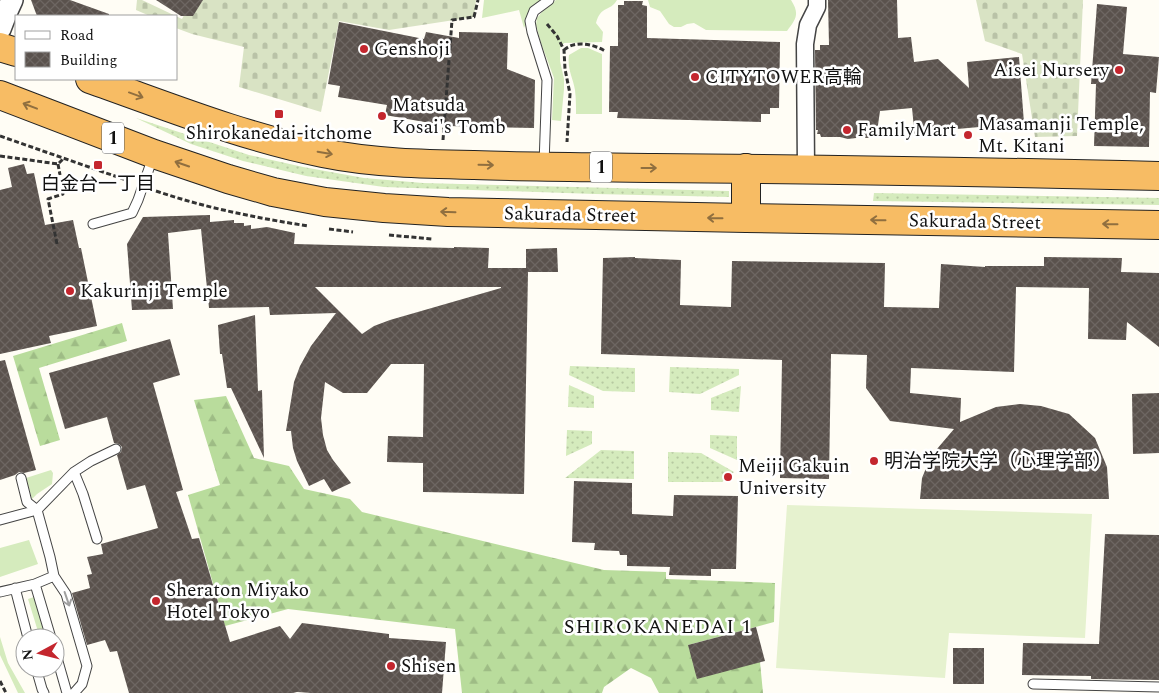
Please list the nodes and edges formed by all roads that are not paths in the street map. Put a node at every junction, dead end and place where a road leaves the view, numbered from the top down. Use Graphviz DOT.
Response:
graph roads {
  1 [pos="12,0"];
  2 [pos="549,0"];
  3 [pos="817,0"];
  4 [pos="0,28"];
  5 [pos="0,47"];
  6 [pos="15,52"];
  7 [pos="93,80"];
  8 [pos="0,94"];
  9 [pos="154,154"];
  10 [pos="544,167"];
  11 [pos="746,168"];
  12 [pos="806,169"];
  13 [pos="1159,176"];
  14 [pos="746,218"];
  15 [pos="93,224"];
  16 [pos="1159,225"];
  17 [pos="116,449"];
  18 [pos="74,472"];
  19 [pos="20,478"];
  20 [pos="37,510"];
  21 [pos="0,520"];
  22 [pos="97,539"];
  23 [pos="54,576"];
  24 [pos="35,584"];
  25 [pos="15,588"];
  26 [pos="0,592"];
  27 [pos="25,628"];
  28 [pos="48,628"];
  29 [pos="39,678"];
  30 [pos="63,678"];
  31 [pos="1033,684"];
  32 [pos="1159,687"];
  33 [pos="44,693"];
  34 [pos="67,693"];
  35 [pos="74,693"];
  1 -- 4 [label="street"];
  2 -- 10 [label="lane"];
  3 -- 12 [label="street"];
  5 -- 6 [label="highway"];
  7 -- 10 [label="highway, 1, one-way"];
  9 -- 8 [label="highway, Sakurada Street / 1, one-way"];
  14 -- 9 [label="highway, Sakurada Street / 1, one-way"];
  9 -- 15 [label="lane"];
  10 -- 11 [label="highway, 1, one-way"];
  11 -- 12 [label="highway, 1"];
  11 -- 14 [label="highway"];
  12 -- 13 [label="highway, 1"];
  16 -- 14 [label="highway, Sakurada Street / 1, one-way"];
  17 -- 18 [label="lane"];
  18 -- 20 [label="lane"];
  18 -- 22 [label="lane"];
  19 -- 20 [label="lane"];
  20 -- 21 [label="lane"];
  20 -- 23 [label="lane"];
  23 -- 24 [label="lane"];
  23 -- 35 [label="lane, one-way"];
  24 -- 25 [label="lane"];
  24 -- 28 [label="lane"];
  25 -- 26 [label="lane"];
  25 -- 27 [label="lane"];
  29 -- 33 [label="lane"];
  30 -- 34 [label="lane"];
  31 -- 32 [label="lane"];
}
